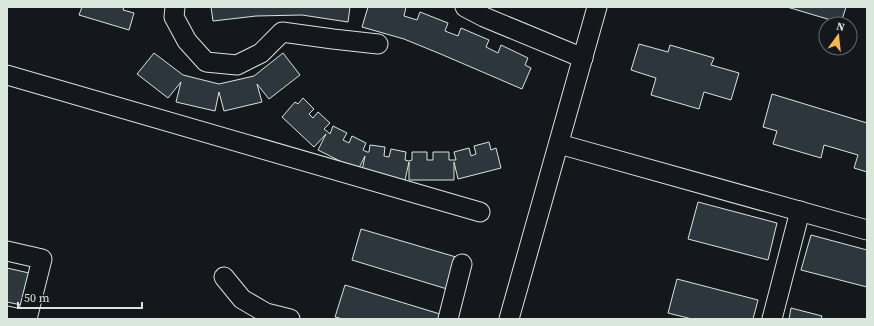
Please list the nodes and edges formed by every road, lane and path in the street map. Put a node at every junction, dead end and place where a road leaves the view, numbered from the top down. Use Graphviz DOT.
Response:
graph roads {
  1 [pos="175,7"];
  2 [pos="465,7"];
  3 [pos="597,7"];
  4 [pos="378,44"];
  5 [pos="583,58"];
  6 [pos="7,75"];
  7 [pos="558,144"];
  8 [pos="800,211"];
  9 [pos="480,212"];
  10 [pos="867,230"];
  11 [pos="7,251"];
  12 [pos="462,264"];
  13 [pos="224,277"];
  14 [pos="7,316"];
  15 [pos="21,319"];
  16 [pos="27,319"];
  17 [pos="290,319"];
  18 [pos="448,319"];
  19 [pos="509,319"];
  20 [pos="772,319"];
  1 -- 4 [label="street"];
  2 -- 5 [label="street"];
  3 -- 5 [label="street"];
  5 -- 7 [label="street"];
  6 -- 9 [label="street"];
  7 -- 8 [label="street"];
  7 -- 19 [label="street"];
  8 -- 10 [label="street"];
  8 -- 20 [label="street"];
  11 -- 16 [label="street"];
  12 -- 18 [label="street"];
  13 -- 17 [label="street"];
  14 -- 15 [label="street"];
}
